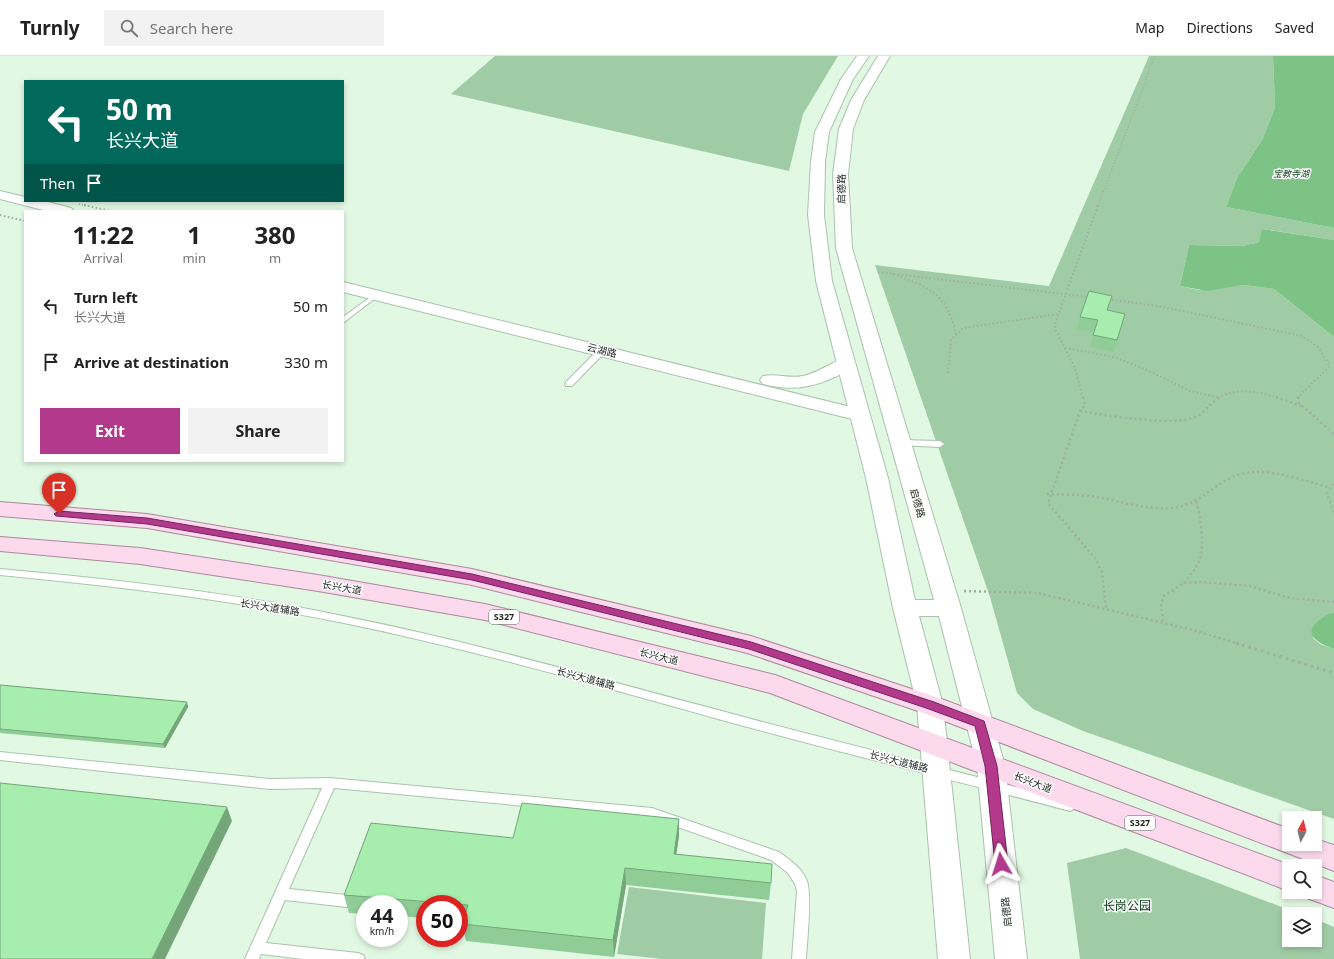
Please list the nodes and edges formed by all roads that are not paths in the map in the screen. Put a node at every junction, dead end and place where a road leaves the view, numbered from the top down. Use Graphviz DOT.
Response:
graph roads {
  1 [pos="863,56"];
  2 [pos="884,56"];
  3 [pos="0,195"];
  4 [pos="24,199"];
  5 [pos="41,202"];
  6 [pos="0,204"];
  7 [pos="70,207"];
  8 [pos="24,210"];
  9 [pos="344,278"];
  10 [pos="344,287"];
  11 [pos="376,295"];
  12 [pos="344,320"];
  13 [pos="603,350"];
  14 [pos="846,364"];
  15 [pos="570,384"];
  16 [pos="860,415"];
  17 [pos="900,443"];
  18 [pos="940,444"];
  19 [pos="0,509"];
  20 [pos="0,544"];
  21 [pos="0,572"];
  22 [pos="946,599"];
  23 [pos="905,608"];
  24 [pos="930,705"];
  25 [pos="980,724"];
  26 [pos="0,756"];
  27 [pos="935,758"];
  28 [pos="992,776"];
  29 [pos="330,783"];
  30 [pos="1282,839"];
  31 [pos="1314,851"];
  32 [pos="1334,858"];
  33 [pos="1282,875"];
  34 [pos="1322,891"];
  35 [pos="281,894"];
  36 [pos="1334,895"];
  37 [pos="346,901"];
  38 [pos="254,954"];
  39 [pos="358,959"];
  40 [pos="799,959"];
  41 [pos="954,959"];
  42 [pos="1011,959"];
  1 -- 14 [label="main road"];
  2 -- 17 [label="main road, 启德路"];
  3 -- 4 [label="main road"];
  5 -- 7 [label="main road"];
  6 -- 8 [label="main road"];
  9 -- 14 [label="main road, 云湖路"];
  10 -- 11 [label="main road, 云湖路"];
  11 -- 12 [label="lane"];
  11 -- 13 [label="main road, 云湖路"];
  13 -- 15 [label="lane"];
  13 -- 16 [label="main road, 云湖路"];
  14 -- 16 [label="main road"];
  16 -- 23 [label="main road"];
  17 -- 18 [label="lane"];
  17 -- 22 [label="main road, 启德路"];
  19 -- 24 [label="main road"];
  20 -- 27 [label="main road, 长兴大道 / S327"];
  21 -- 27 [label="lane, 长兴大道辅路"];
  22 -- 23 [label="main road"];
  22 -- 25 [label="main road, 启德路"];
  23 -- 24 [label="main road"];
  24 -- 25 [label="main road"];
  24 -- 27 [label="main road"];
  25 -- 28 [label="main road, 启德路"];
  25 -- 30 [label="main road"];
  26 -- 29 [label="lane"];
  27 -- 28 [label="main road, 长兴大道 / S327"];
  27 -- 41 [label="main road"];
  28 -- 33 [label="main road, 长兴大道 / S327"];
  28 -- 42 [label="main road, 启德路"];
  29 -- 35 [label="lane"];
  29 -- 40 [label="lane"];
  31 -- 32 [label="main road"];
  34 -- 36 [label="main road"];
  35 -- 37 [label="lane"];
  35 -- 38 [label="lane"];
  38 -- 39 [label="lane"];
}
